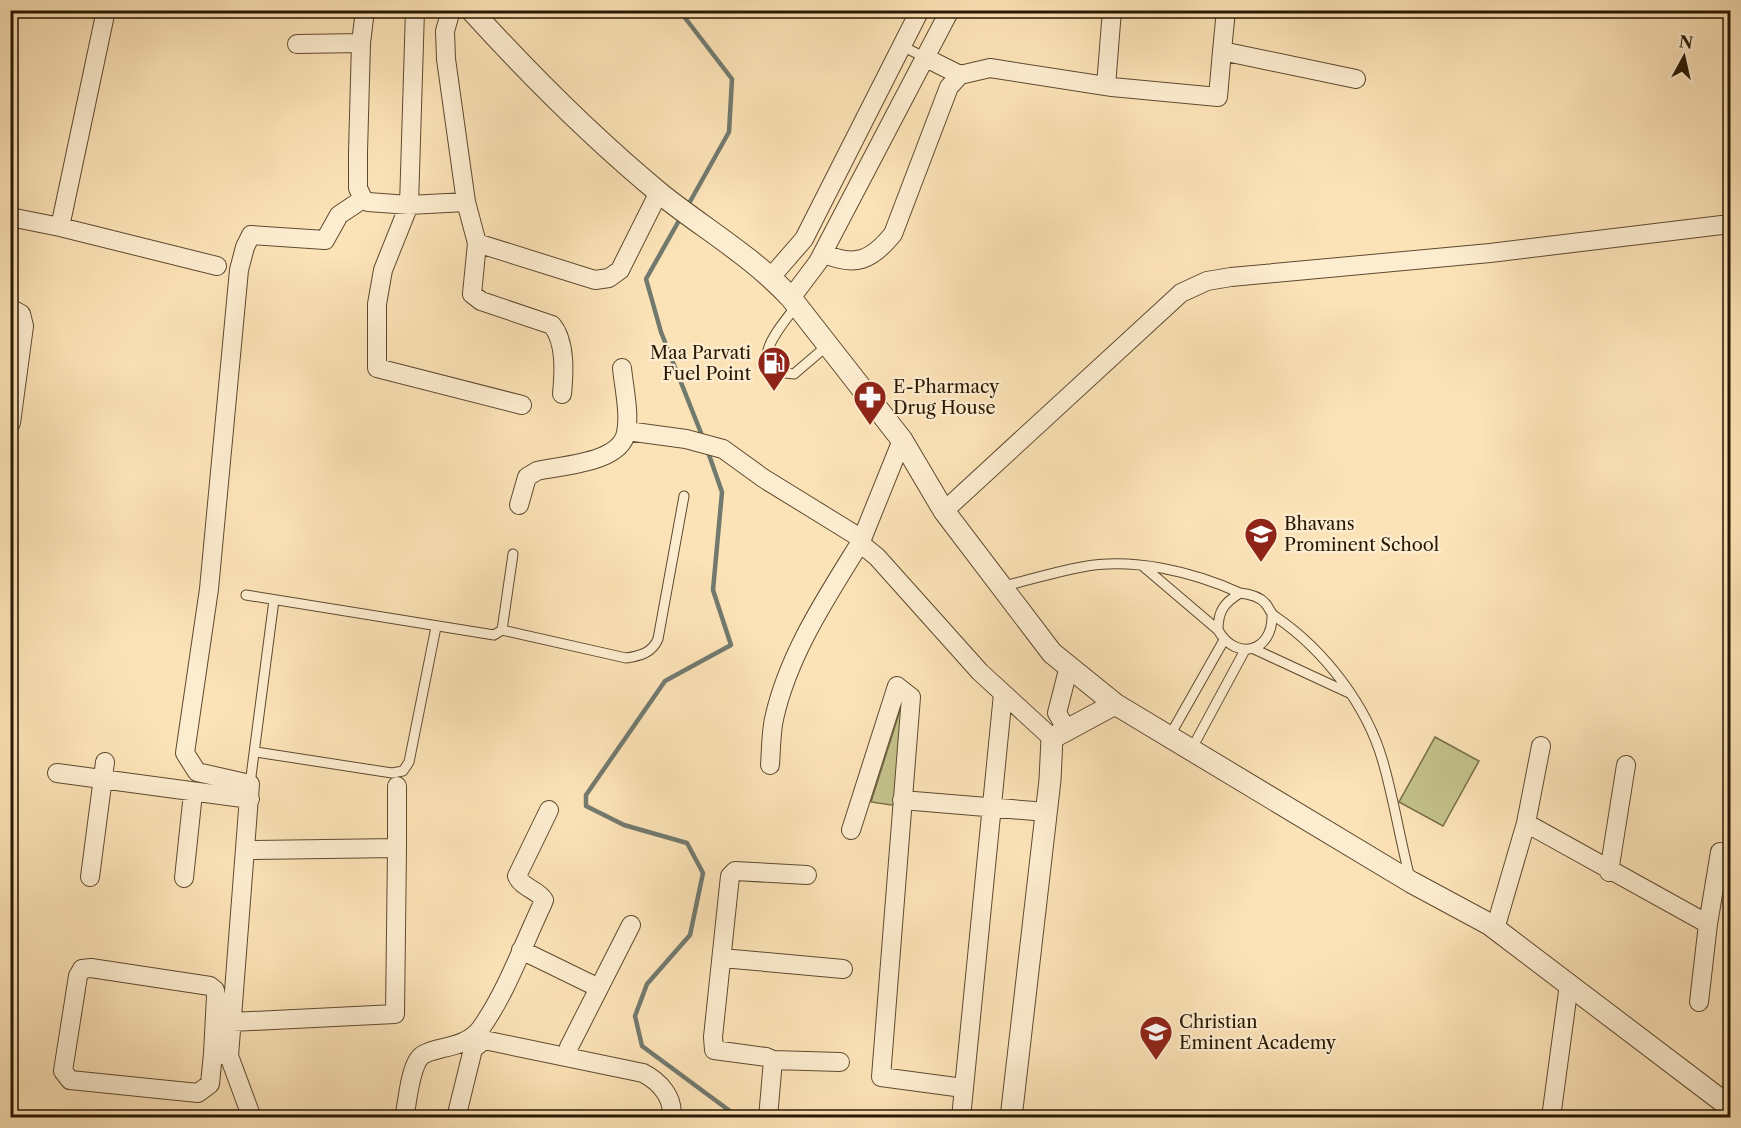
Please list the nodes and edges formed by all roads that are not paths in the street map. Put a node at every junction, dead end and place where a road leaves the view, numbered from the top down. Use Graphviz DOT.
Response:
graph roads {
  1 [pos="106,10"];
  2 [pos="365,10"];
  3 [pos="415,10"];
  4 [pos="451,10"];
  5 [pos="471,10"];
  6 [pos="920,10"];
  7 [pos="950,10"];
  8 [pos="1112,10"];
  9 [pos="1226,10"];
  10 [pos="297,44"];
  11 [pos="361,44"];
  12 [pos="902,46"];
  13 [pos="1222,51"];
  14 [pos="926,58"];
  15 [pos="960,75"];
  16 [pos="1356,79"];
  17 [pos="1106,86"];
  18 [pos="662,194"];
  19 [pos="363,199"];
  20 [pos="466,202"];
  21 [pos="409,205"];
  22 [pos="10,217"];
  23 [pos="1731,224"];
  24 [pos="60,227"];
  25 [pos="477,243"];
  26 [pos="823,253"];
  27 [pos="217,266"];
  28 [pos="771,277"];
  29 [pos="794,302"];
  30 [pos="10,308"];
  31 [pos="828,345"];
  32 [pos="622,368"];
  33 [pos="562,394"];
  34 [pos="522,405"];
  35 [pos="11,425"];
  36 [pos="627,431"];
  37 [pos="902,440"];
  38 [pos="684,496"];
  39 [pos="519,505"];
  40 [pos="944,511"];
  41 [pos="861,541"];
  42 [pos="513,554"];
  43 [pos="1144,567"];
  44 [pos="1001,587"];
  45 [pos="1240,592"];
  46 [pos="246,596"];
  47 [pos="274,600"];
  48 [pos="1272,615"];
  49 [pos="436,627"];
  50 [pos="502,630"];
  51 [pos="1218,630"];
  52 [pos="1224,640"];
  53 [pos="1249,649"];
  54 [pos="1069,666"];
  55 [pos="1004,694"];
  56 [pos="1350,694"];
  57 [pos="1115,704"];
  58 [pos="1059,734"];
  59 [pos="1168,736"];
  60 [pos="1541,746"];
  61 [pos="1191,750"];
  62 [pos="256,752"];
  63 [pos="770,765"];
  64 [pos="1626,765"];
  65 [pos="104,770"];
  66 [pos="57,773"];
  67 [pos="397,786"];
  68 [pos="250,792"];
  69 [pos="193,793"];
  70 [pos="902,800"];
  71 [pos="992,809"];
  72 [pos="549,810"];
  73 [pos="1047,812"];
  74 [pos="1526,823"];
  75 [pos="850,830"];
  76 [pos="397,848"];
  77 [pos="247,850"];
  78 [pos="1731,854"];
  79 [pos="1609,872"];
  80 [pos="807,875"];
  81 [pos="90,877"];
  82 [pos="184,878"];
  83 [pos="1411,882"];
  84 [pos="1708,924"];
  85 [pos="631,926"];
  86 [pos="1495,929"];
  87 [pos="521,950"];
  88 [pos="722,958"];
  89 [pos="843,969"];
  90 [pos="1569,984"];
  91 [pos="599,988"];
  92 [pos="1699,1002"];
  93 [pos="232,1022"];
  94 [pos="569,1047"];
  95 [pos="221,1054"];
  96 [pos="772,1060"];
  97 [pos="840,1062"];
  98 [pos="963,1088"];
  99 [pos="1731,1107"];
  100 [pos="252,1118"];
  101 [pos="404,1118"];
  102 [pos="456,1118"];
  103 [pos="671,1118"];
  104 [pos="768,1118"];
  105 [pos="962,1118"];
  106 [pos="1011,1118"];
  107 [pos="1551,1118"];
  1 -- 24 [label="street"];
  2 -- 11 [label="street"];
  3 -- 21 [label="street"];
  4 -- 20 [label="street"];
  5 -- 18 [label="street"];
  6 -- 12 [label="street"];
  7 -- 14 [label="street"];
  8 -- 17 [label="street"];
  9 -- 13 [label="street"];
  10 -- 11 [label="street"];
  11 -- 19 [label="street"];
  12 -- 14 [label="lane"];
  12 -- 28 [label="street"];
  13 -- 16 [label="street"];
  13 -- 17 [label="street"];
  14 -- 15 [label="street"];
  14 -- 26 [label="street"];
  15 -- 17 [label="street"];
  15 -- 26 [label="street"];
  18 -- 25 [label="street"];
  18 -- 28 [label="street"];
  19 -- 21 [label="street"];
  19 -- 68 [label="street"];
  20 -- 21 [label="street"];
  20 -- 25 [label="street"];
  21 -- 34 [label="street"];
  22 -- 24 [label="street"];
  23 -- 40 [label="street"];
  24 -- 27 [label="street"];
  25 -- 33 [label="street"];
  26 -- 29 [label="street"];
  28 -- 29 [label="street"];
  29 -- 31 [label="street"];
  29 -- 31 [label="lane"];
  30 -- 35 [label="street"];
  31 -- 37 [label="street"];
  32 -- 36 [label="street"];
  36 -- 39 [label="street"];
  36 -- 41 [label="street"];
  37 -- 40 [label="street"];
  37 -- 41 [label="street"];
  38 -- 50 [label="lane"];
  40 -- 44 [label="street"];
  41 -- 55 [label="street"];
  41 -- 63 [label="street"];
  42 -- 50 [label="lane"];
  43 -- 44 [label="lane"];
  43 -- 45 [label="lane"];
  43 -- 51 [label="lane"];
  44 -- 54 [label="street"];
  45 -- 48 [label="lane"];
  45 -- 51 [label="lane"];
  46 -- 47 [label="lane"];
  47 -- 49 [label="lane"];
  47 -- 62 [label="lane"];
  48 -- 53 [label="lane"];
  48 -- 56 [label="lane"];
  49 -- 50 [label="lane"];
  49 -- 62 [label="lane"];
  51 -- 52 [label="lane"];
  52 -- 53 [label="lane"];
  52 -- 59 [label="lane"];
  53 -- 56 [label="lane"];
  53 -- 61 [label="lane"];
  54 -- 57 [label="street"];
  54 -- 58 [label="street"];
  55 -- 58 [label="street"];
  55 -- 71 [label="street"];
  56 -- 83 [label="lane"];
  57 -- 58 [label="street"];
  57 -- 59 [label="street"];
  58 -- 73 [label="street"];
  59 -- 61 [label="street"];
  60 -- 74 [label="street"];
  61 -- 83 [label="street"];
  62 -- 68 [label="lane"];
  64 -- 79 [label="street"];
  65 -- 66 [label="street"];
  65 -- 69 [label="street"];
  65 -- 81 [label="street"];
  67 -- 76 [label="street"];
  68 -- 69 [label="street"];
  68 -- 77 [label="street"];
  69 -- 82 [label="street"];
  70 -- 71 [label="street"];
  70 -- 75 [label="street"];
  70 -- 98 [label="street"];
  71 -- 73 [label="street"];
  71 -- 98 [label="street"];
  72 -- 87 [label="street"];
  73 -- 106 [label="street"];
  74 -- 79 [label="street"];
  74 -- 86 [label="street"];
  76 -- 77 [label="street"];
  76 -- 93 [label="street"];
  77 -- 93 [label="street"];
  78 -- 84 [label="street"];
  79 -- 84 [label="street"];
  80 -- 88 [label="street"];
  83 -- 86 [label="street"];
  84 -- 92 [label="street"];
  85 -- 91 [label="street"];
  86 -- 90 [label="street"];
  87 -- 91 [label="street"];
  87 -- 101 [label="street"];
  88 -- 89 [label="street"];
  88 -- 96 [label="street"];
  90 -- 99 [label="street"];
  90 -- 107 [label="street"];
  91 -- 94 [label="street"];
  93 -- 95 [label="street"];
  95 -- 95 [label="street"];
  95 -- 100 [label="street"];
  96 -- 97 [label="street"];
  96 -- 104 [label="street"];
  98 -- 105 [label="street"];
  102 -- 103 [label="street"];
}
